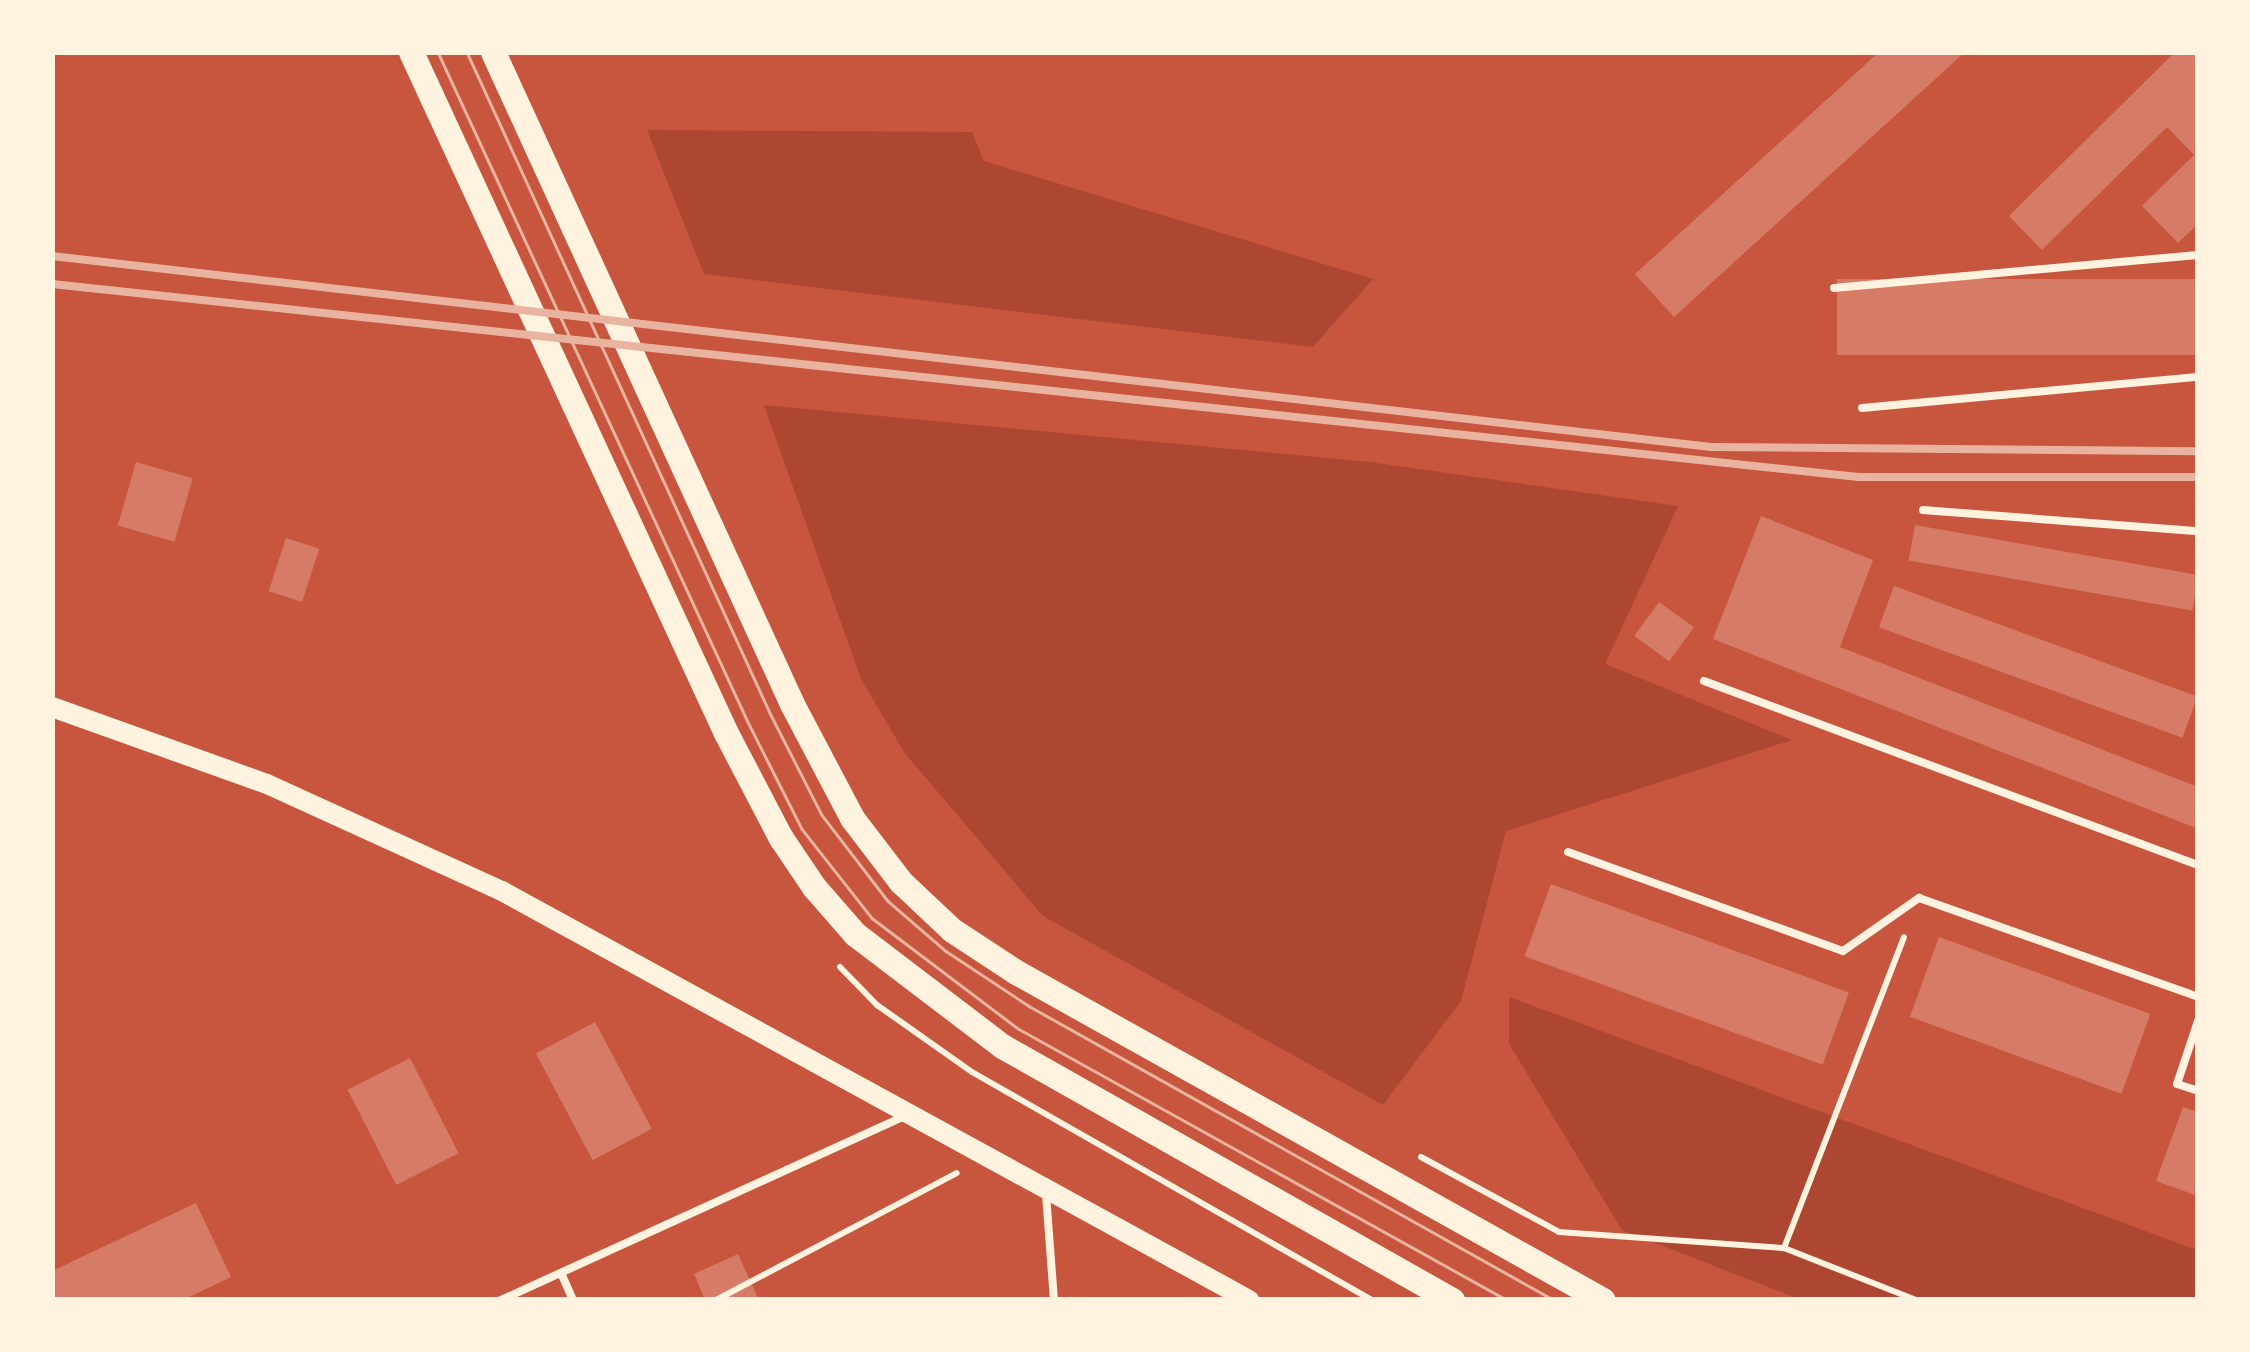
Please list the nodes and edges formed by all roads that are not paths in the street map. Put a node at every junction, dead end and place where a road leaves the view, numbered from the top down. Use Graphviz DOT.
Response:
graph roads {
  1 [pos="411,52"];
  2 [pos="493,52"];
  3 [pos="2198,255"];
  4 [pos="1834,288"];
  5 [pos="2198,377"];
  6 [pos="1862,408"];
  7 [pos="1922,510"];
  8 [pos="2198,530"];
  9 [pos="1704,682"];
  10 [pos="52,707"];
  11 [pos="1568,852"];
  12 [pos="2198,865"];
  13 [pos="2198,997"];
  14 [pos="2198,1022"];
  15 [pos="2198,1091"];
  16 [pos="905,1116"];
  17 [pos="1046,1191"];
  18 [pos="561,1274"];
  19 [pos="501,1300"];
  20 [pos="574,1300"];
  21 [pos="1054,1300"];
  22 [pos="1249,1300"];
  23 [pos="1452,1300"];
  24 [pos="1603,1300"];
  1 -- 23 [label="main road"];
  2 -- 24 [label="main road"];
  3 -- 4 [label="lane"];
  5 -- 6 [label="lane"];
  7 -- 8 [label="lane"];
  9 -- 12 [label="lane"];
  10 -- 16 [label="main road"];
  11 -- 13 [label="lane"];
  14 -- 15 [label="lane"];
  16 -- 17 [label="main road"];
  16 -- 18 [label="lane"];
  17 -- 21 [label="lane"];
  17 -- 22 [label="main road"];
  18 -- 19 [label="lane"];
  18 -- 20 [label="lane"];
}
